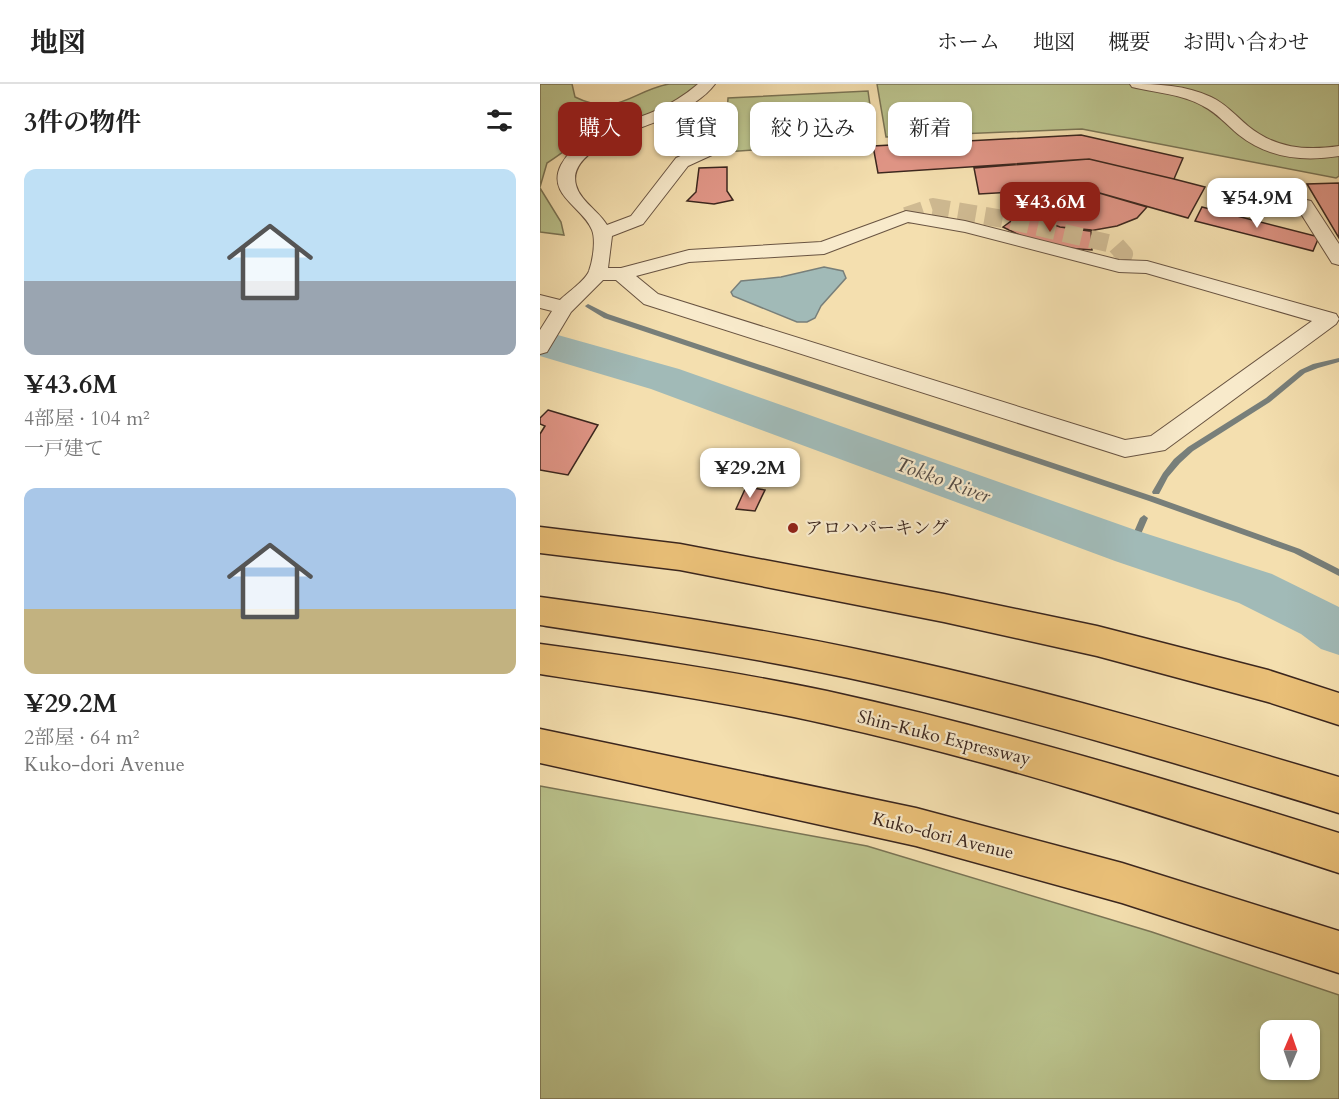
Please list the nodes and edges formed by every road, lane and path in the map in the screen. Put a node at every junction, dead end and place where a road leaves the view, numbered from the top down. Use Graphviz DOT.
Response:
graph roads {
  1 [pos="707,84"];
  2 [pos="1138,84"];
  3 [pos="1339,151"];
  4 [pos="696,156"];
  5 [pos="1219,185"];
  6 [pos="602,233"];
  7 [pos="1339,259"];
  8 [pos="598,274"];
  9 [pos="621,274"];
  10 [pos="540,301"];
  11 [pos="563,311"];
  12 [pos="1336,317"];
  13 [pos="540,347"];
  14 [pos="540,540"];
  15 [pos="540,611"];
  16 [pos="540,659"];
  17 [pos="1339,708"];
  18 [pos="540,746"];
  19 [pos="1339,795"];
  20 [pos="1339,853"];
  21 [pos="1339,952"];
  1 -- 6 [label="street"];
  2 -- 3 [label="street"];
  4 -- 6 [label="street"];
  5 -- 7 [label="street"];
  6 -- 8 [label="street"];
  8 -- 9 [label="street"];
  8 -- 11 [label="street"];
  9 -- 12 [label="street"];
  9 -- 12 [label="street"];
  10 -- 11 [label="street"];
  11 -- 13 [label="street"];
  14 -- 17 [label="highway"];
  15 -- 19 [label="highway"];
  16 -- 20 [label="highway, Shin-Kuko Expressway"];
  18 -- 21 [label="highway, Kuko-dori Avenue"];
}
